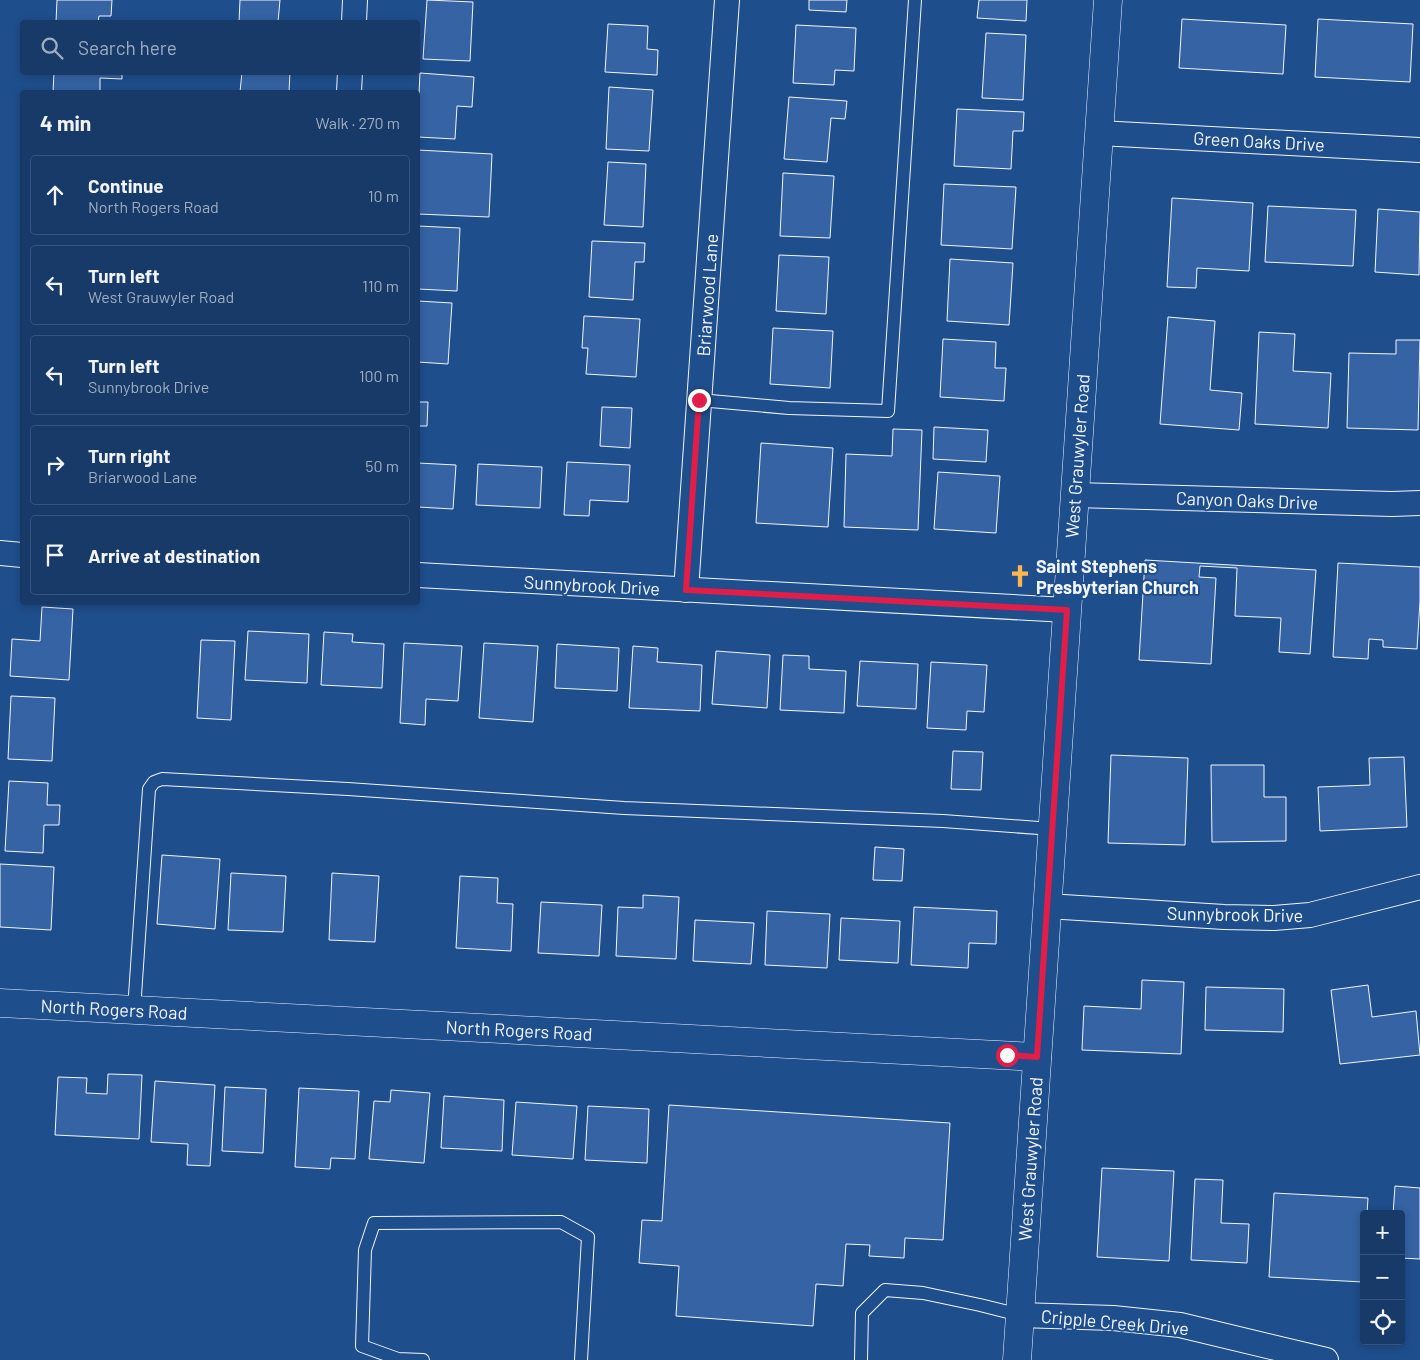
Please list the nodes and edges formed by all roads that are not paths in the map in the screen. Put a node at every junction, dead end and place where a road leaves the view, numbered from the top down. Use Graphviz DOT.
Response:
graph roads {
  1 [pos="355,0"];
  2 [pos="727,0"];
  3 [pos="915,0"];
  4 [pos="1108,0"];
  5 [pos="354,20"];
  6 [pos="350,75"];
  7 [pos="349,90"];
  8 [pos="1099,133"];
  9 [pos="1420,150"];
  10 [pos="699,400"];
  11 [pos="1075,495"];
  12 [pos="1420,503"];
  13 [pos="0,553"];
  14 [pos="20,554"];
  15 [pos="420,575"];
  16 [pos="686,590"];
  17 [pos="1067,610"];
  18 [pos="1052,829"];
  19 [pos="1420,888"];
  20 [pos="1047,906"];
  21 [pos="0,1003"];
  22 [pos="134,1010"];
  23 [pos="1037,1057"];
  24 [pos="1020,1315"];
  25 [pos="423,1360"];
  26 [pos="581,1360"];
  27 [pos="861,1360"];
  28 [pos="1017,1360"];
  29 [pos="1326,1360"];
  1 -- 5 [label="street"];
  2 -- 10 [label="street, Briarwood Lane"];
  3 -- 10 [label="lane"];
  4 -- 8 [label="main road, West Grauwyler Road"];
  6 -- 7 [label="street"];
  8 -- 9 [label="street, Green Oaks Drive"];
  8 -- 11 [label="main road, West Grauwyler Road"];
  10 -- 16 [label="street, Briarwood Lane"];
  11 -- 12 [label="street, Canyon Oaks Drive"];
  11 -- 17 [label="main road, West Grauwyler Road"];
  13 -- 14 [label="street"];
  15 -- 16 [label="street, Sunnybrook Drive"];
  16 -- 17 [label="street, Sunnybrook Drive"];
  17 -- 18 [label="main road, West Grauwyler Road"];
  18 -- 20 [label="main road, West Grauwyler Road"];
  18 -- 22 [label="lane"];
  19 -- 20 [label="street, Sunnybrook Drive"];
  20 -- 23 [label="main road, West Grauwyler Road"];
  21 -- 22 [label="main road, North Rogers Road"];
  22 -- 23 [label="main road, North Rogers Road"];
  23 -- 24 [label="main road, West Grauwyler Road"];
  24 -- 27 [label="lane"];
  24 -- 28 [label="main road, West Grauwyler Road"];
  24 -- 29 [label="street, Cripple Creek Drive"];
  25 -- 26 [label="lane"];
}
